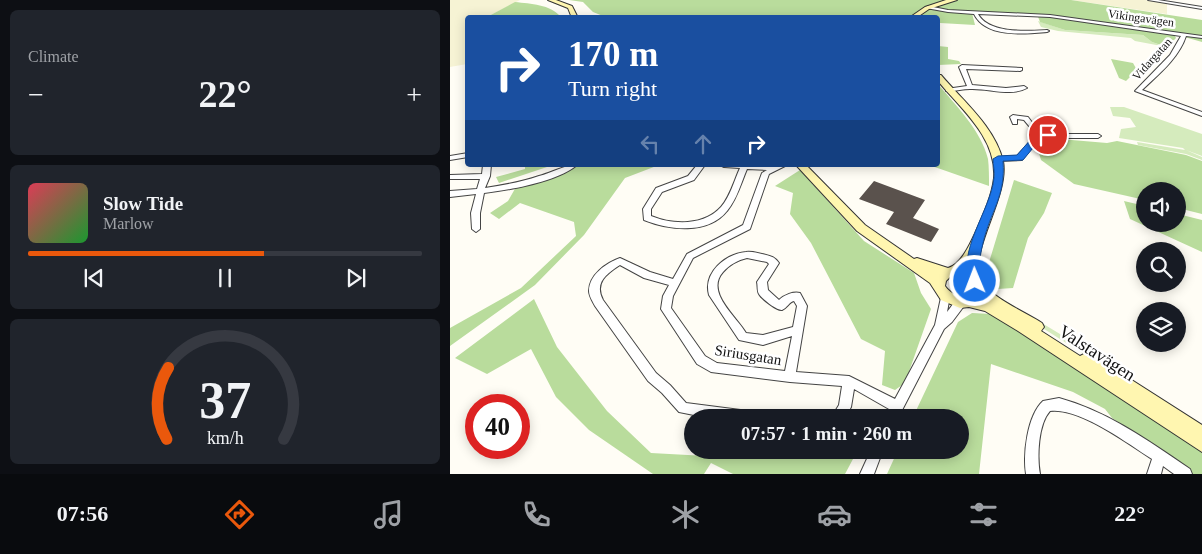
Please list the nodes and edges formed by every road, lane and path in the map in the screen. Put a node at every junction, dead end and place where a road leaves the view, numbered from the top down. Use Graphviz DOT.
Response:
graph roads {
  1 [pos="551,0"];
  2 [pos="954,0"];
  3 [pos="1150,0"];
  4 [pos="928,7"];
  5 [pos="1202,8"];
  6 [pos="976,12"];
  7 [pos="574,15"];
  8 [pos="915,15"];
  9 [pos="1047,31"];
  10 [pos="1184,34"];
  11 [pos="1202,37"];
  12 [pos="1020,69"];
  13 [pos="940,80"];
  14 [pos="970,87"];
  15 [pos="1024,88"];
  16 [pos="948,90"];
  17 [pos="1202,114"];
  18 [pos="1015,123"];
  19 [pos="1031,126"];
  20 [pos="1098,136"];
  21 [pos="465,155"];
  22 [pos="450,158"];
  23 [pos="998,159"];
  24 [pos="487,167"];
  25 [pos="569,167"];
  26 [pos="699,167"];
  27 [pos="744,167"];
  28 [pos="779,167"];
  29 [pos="803,167"];
  30 [pos="486,176"];
  31 [pos="450,178"];
  32 [pos="482,191"];
  33 [pos="450,194"];
  34 [pos="476,229"];
  35 [pos="977,242"];
  36 [pos="906,259"];
  37 [pos="950,273"];
  38 [pos="675,283"];
  39 [pos="977,284"];
  40 [pos="942,291"];
  41 [pos="964,302"];
  42 [pos="940,326"];
  43 [pos="798,330"];
  44 [pos="790,377"];
  45 [pos="849,381"];
  46 [pos="896,406"];
  47 [pos="690,409"];
  48 [pos="844,409"];
  49 [pos="895,409"];
  50 [pos="1202,434"];
  51 [pos="1202,444"];
  52 [pos="1159,456"];
  53 [pos="873,459"];
  54 [pos="867,474"];
  55 [pos="1033,474"];
  56 [pos="1154,474"];
  57 [pos="1185,474"];
  1 -- 7 [label="street"];
  2 -- 4 [label="street"];
  3 -- 5 [label="street"];
  4 -- 6 [label="street, Vikingavägen"];
  4 -- 8 [label="street"];
  6 -- 9 [label="street"];
  6 -- 10 [label="street, Vikingavägen"];
  10 -- 11 [label="street, Vikingavägen"];
  10 -- 17 [label="street, Vidargatan"];
  12 -- 14 [label="street"];
  13 -- 16 [label="street"];
  14 -- 15 [label="street"];
  14 -- 16 [label="street"];
  16 -- 23 [label="street"];
  18 -- 19 [label="street"];
  20 -- 23 [label="street"];
  21 -- 22 [label="street"];
  23 -- 35 [label="street"];
  24 -- 30 [label="street"];
  25 -- 32 [label="street"];
  26 -- 27 [label="street"];
  27 -- 28 [label="street"];
  28 -- 38 [label="street, Siriusgatan"];
  29 -- 36 [label="street, Valstavägen"];
  30 -- 31 [label="street"];
  30 -- 32 [label="street"];
  32 -- 33 [label="street"];
  32 -- 34 [label="street"];
  35 -- 37 [label="street"];
  35 -- 39 [label="street"];
  36 -- 37 [label="street, Valstavägen"];
  36 -- 40 [label="street, Valstavägen"];
  37 -- 39 [label="street, Valstavägen"];
  37 -- 40 [label="street"];
  38 -- 44 [label="street, Siriusgatan"];
  38 -- 47 [label="street"];
  39 -- 41 [label="street"];
  39 -- 50 [label="street, Valstavägen"];
  40 -- 41 [label="street, Valstavägen"];
  40 -- 42 [label="street"];
  41 -- 42 [label="street"];
  41 -- 51 [label="street, Valstavägen"];
  42 -- 46 [label="street"];
  43 -- 43 [label="street"];
  43 -- 44 [label="street"];
  44 -- 45 [label="street, Siriusgatan"];
  45 -- 46 [label="street, Siriusgatan"];
  45 -- 48 [label="street"];
  46 -- 49 [label="street"];
  52 -- 55 [label="street"];
  52 -- 56 [label="street"];
  52 -- 57 [label="street"];
  53 -- 54 [label="street"];
}
